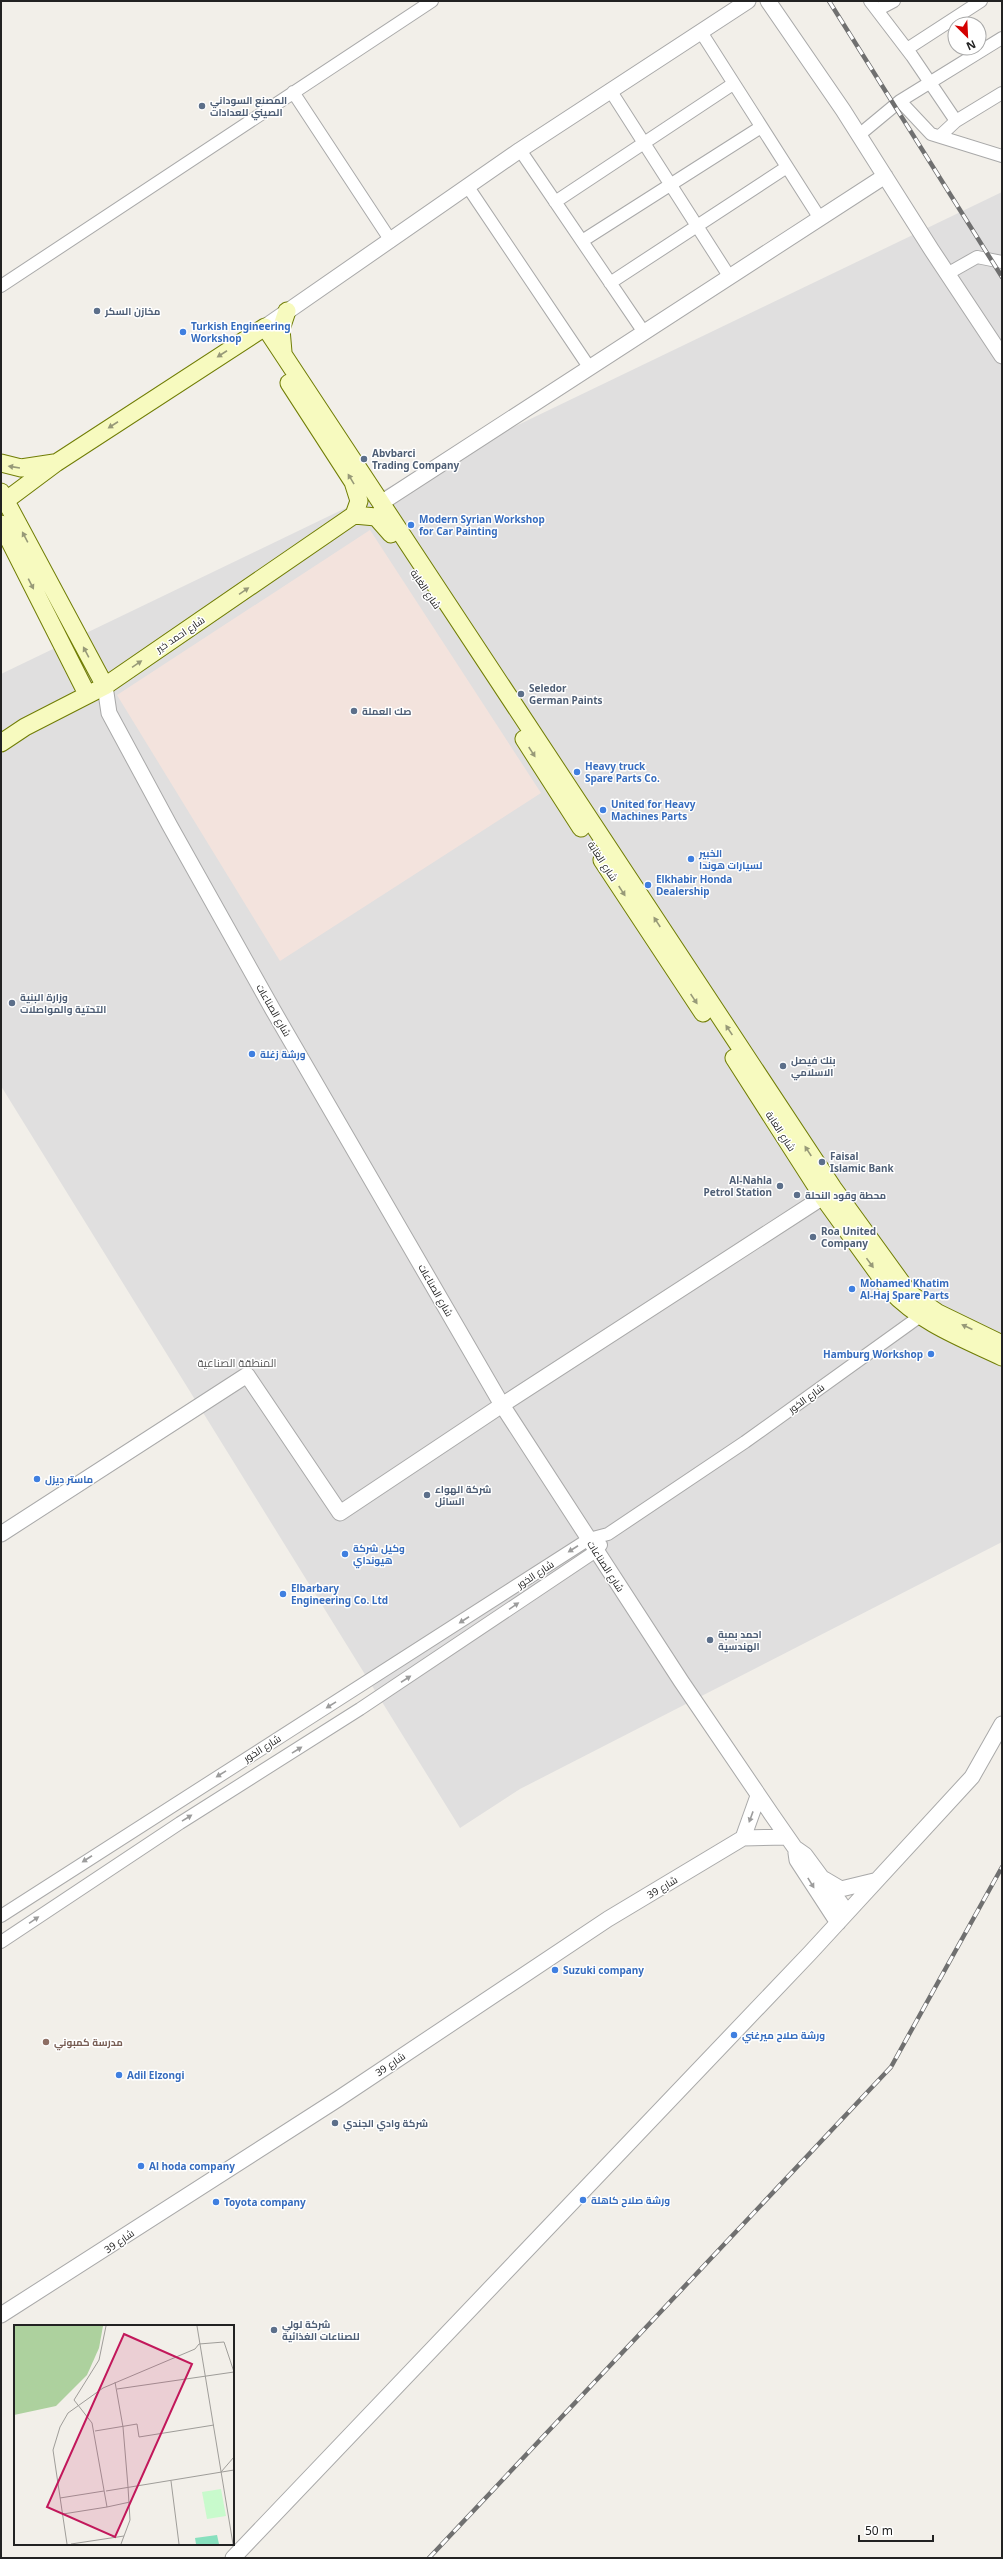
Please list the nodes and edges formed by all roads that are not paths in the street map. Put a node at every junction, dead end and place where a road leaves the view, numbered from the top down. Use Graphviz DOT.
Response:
graph roads {
  1 [pos="432,1"];
  2 [pos="748,1"];
  3 [pos="768,1"];
  4 [pos="894,1"];
  5 [pos="981,1"];
  6 [pos="874,5"];
  7 [pos="701,32"];
  8 [pos="1002,38"];
  9 [pos="907,49"];
  10 [pos="930,82"];
  11 [pos="733,84"];
  12 [pos="610,90"];
  13 [pos="293,92"];
  14 [pos="1002,93"];
  15 [pos="900,101"];
  16 [pos="956,121"];
  17 [pos="761,127"];
  18 [pos="859,135"];
  19 [pos="941,135"];
  20 [pos="644,141"];
  21 [pos="520,150"];
  22 [pos="1002,156"];
  23 [pos="787,168"];
  24 [pos="885,176"];
  25 [pos="670,184"];
  26 [pos="468,187"];
  27 [pos="555,202"];
  28 [pos="819,217"];
  29 [pos="697,226"];
  30 [pos="391,241"];
  31 [pos="582,241"];
  32 [pos="1002,262"];
  33 [pos="947,274"];
  34 [pos="729,276"];
  35 [pos="610,283"];
  36 [pos="1,286"];
  37 [pos="288,311"];
  38 [pos="260,330"];
  39 [pos="643,331"];
  40 [pos="284,354"];
  41 [pos="1002,356"];
  42 [pos="588,366"];
  43 [pos="324,426"];
  44 [pos="1,463"];
  45 [pos="56,463"];
  46 [pos="3,499"];
  47 [pos="381,503"];
  48 [pos="354,515"];
  49 [pos="1,524"];
  50 [pos="105,686"];
  51 [pos="87,694"];
  52 [pos="109,713"];
  53 [pos="1,743"];
  54 [pos="823,1197"];
  55 [pos="919,1316"];
  56 [pos="1002,1344"];
  57 [pos="1002,1357"];
  58 [pos="502,1405"];
  59 [pos="1,1534"];
  60 [pos="592,1545"];
  61 [pos="350,1693"];
  62 [pos="360,1709"];
  63 [pos="1002,1724"];
  64 [pos="758,1796"];
  65 [pos="743,1838"];
  66 [pos="791,1842"];
  67 [pos="818,1873"];
  68 [pos="875,1881"];
  69 [pos="2,1915"];
  70 [pos="842,1917"];
  71 [pos="15,1932"];
  72 [pos="1,1942"];
  73 [pos="1,2315"];
  74 [pos="233,2558"];
  1 -- 13 [label="street"];
  2 -- 7 [label="street"];
  3 -- 18 [label="street"];
  4 -- 6 [label="street"];
  5 -- 9 [label="street"];
  6 -- 9 [label="street"];
  7 -- 11 [label="street"];
  7 -- 12 [label="street"];
  8 -- 10 [label="street"];
  9 -- 10 [label="street"];
  10 -- 15 [label="street"];
  10 -- 16 [label="street"];
  11 -- 17 [label="street"];
  11 -- 20 [label="street"];
  12 -- 20 [label="street"];
  12 -- 21 [label="street"];
  13 -- 30 [label="street"];
  13 -- 36 [label="street"];
  14 -- 16 [label="street"];
  15 -- 18 [label="street"];
  15 -- 19 [label="street"];
  16 -- 19 [label="street"];
  17 -- 23 [label="street"];
  17 -- 25 [label="street"];
  18 -- 24 [label="street"];
  19 -- 22 [label="street"];
  20 -- 25 [label="street"];
  20 -- 27 [label="street"];
  21 -- 26 [label="street"];
  21 -- 27 [label="street"];
  23 -- 28 [label="street"];
  23 -- 29 [label="street"];
  24 -- 28 [label="street"];
  24 -- 33 [label="street"];
  25 -- 29 [label="street"];
  25 -- 31 [label="street"];
  26 -- 30 [label="street"];
  26 -- 42 [label="street"];
  27 -- 31 [label="street"];
  28 -- 34 [label="street"];
  29 -- 34 [label="street"];
  29 -- 35 [label="street"];
  30 -- 37 [label="street"];
  31 -- 35 [label="street"];
  32 -- 33 [label="street"];
  33 -- 41 [label="street"];
  34 -- 39 [label="street"];
  35 -- 39 [label="street"];
  37 -- 38 [label="street"];
  37 -- 40 [label="main road"];
  38 -- 40 [label="main road, شارع الغابة"];
  38 -- 43 [label="main road, شارع الغابة"];
  38 -- 45 [label="main road, one-way"];
  39 -- 42 [label="street"];
  40 -- 43 [label="main road, شارع الغابة"];
  42 -- 47 [label="street"];
  43 -- 47 [label="main road, شارع الغابة"];
  48 -- 43 [label="main road, شارع الغابة, one-way"];
  45 -- 44 [label="main road, one-way"];
  45 -- 46 [label="main road"];
  50 -- 46 [label="main road, one-way"];
  56 -- 47 [label="main road, شارع الغابة, one-way"];
  50 -- 48 [label="main road, شارع احمد خير, one-way"];
  48 -- 54 [label="main road, شارع الغابة, one-way"];
  49 -- 51 [label="main road, one-way"];
  50 -- 51 [label="main road, شارع احمد خير"];
  50 -- 52 [label="street"];
  51 -- 52 [label="street"];
  51 -- 53 [label="main road, شارع احمد خير"];
  52 -- 58 [label="street, شارع الصناعات"];
  54 -- 55 [label="main road, شارع الغابة, one-way"];
  54 -- 58 [label="street"];
  55 -- 57 [label="main road, شارع الغابة"];
  55 -- 60 [label="street, شارع الخور"];
  58 -- 59 [label="street"];
  58 -- 60 [label="street, شارع الصناعات"];
  60 -- 61 [label="street, شارع الخور, one-way"];
  62 -- 60 [label="street, one-way"];
  60 -- 64 [label="street, شارع الصناعات"];
  61 -- 62 [label="street"];
  61 -- 69 [label="street, شارع الخور, one-way"];
  71 -- 62 [label="street, one-way"];
  63 -- 68 [label="street"];
  64 -- 65 [label="street, one-way"];
  64 -- 66 [label="street, شارع الصناعات"];
  65 -- 66 [label="street, شارع 39"];
  65 -- 73 [label="street, شارع 39"];
  66 -- 67 [label="street"];
  66 -- 70 [label="street, one-way"];
  67 -- 68 [label="street"];
  67 -- 70 [label="street"];
  68 -- 70 [label="street"];
  69 -- 71 [label="street"];
  70 -- 74 [label="street"];
  71 -- 72 [label="street"];
}
